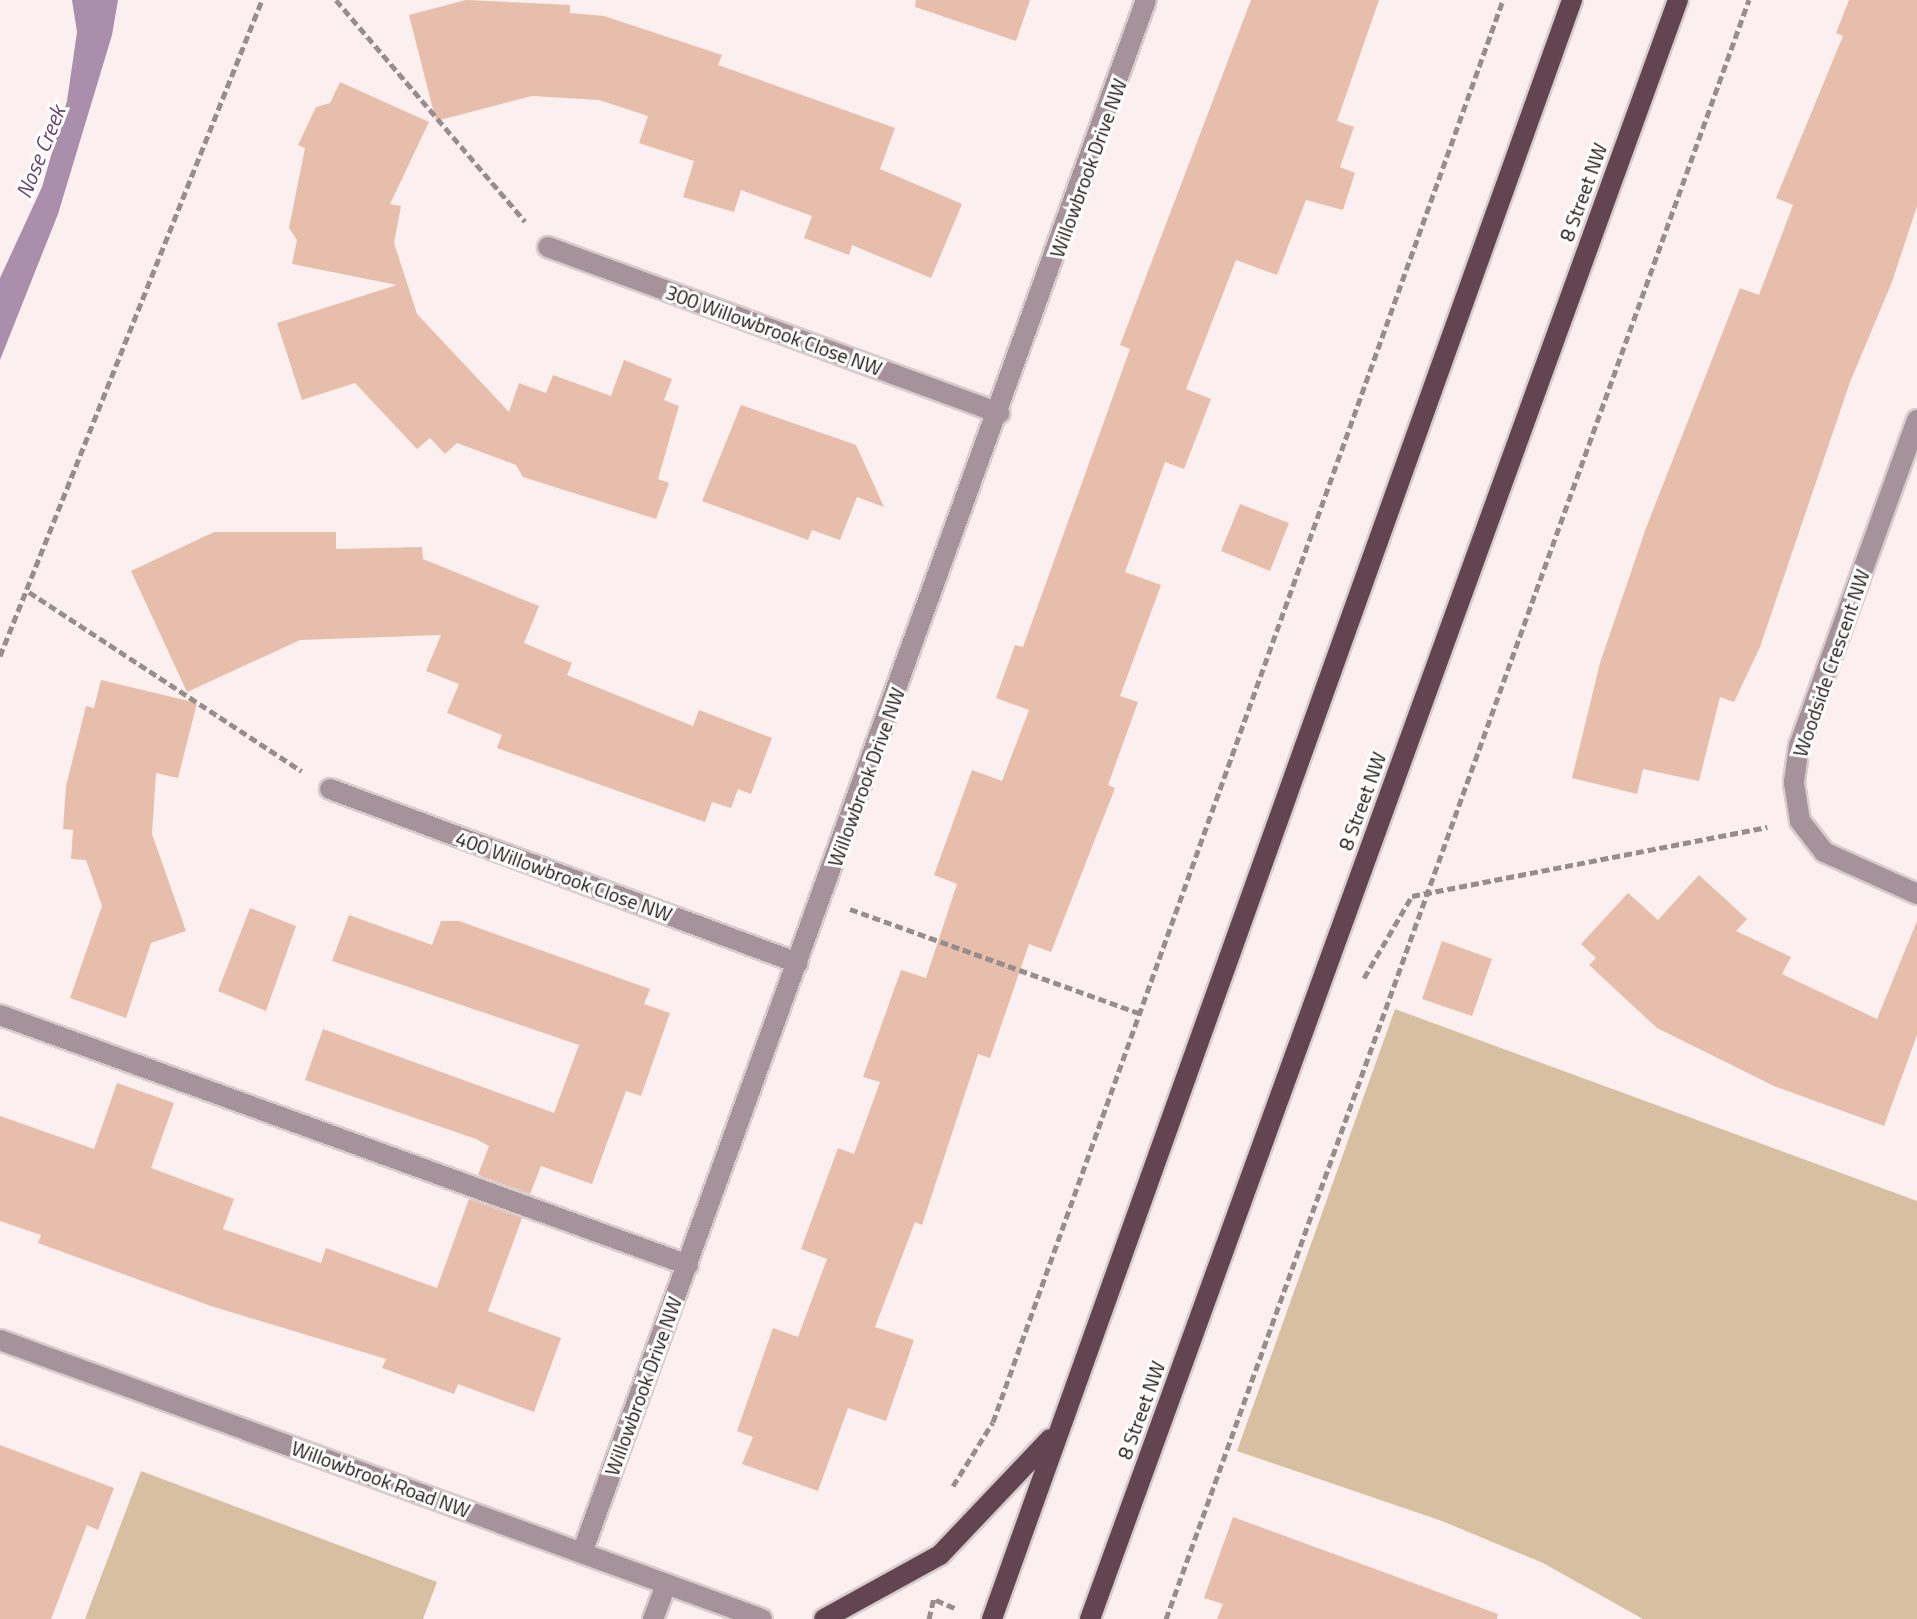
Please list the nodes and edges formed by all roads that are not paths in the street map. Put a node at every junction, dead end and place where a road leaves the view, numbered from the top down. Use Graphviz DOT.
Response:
graph roads {
  1 [pos="1146,0"];
  2 [pos="1572,0"];
  3 [pos="1678,0"];
  4 [pos="548,247"];
  5 [pos="999,413"];
  6 [pos="1917,420"];
  7 [pos="330,789"];
  8 [pos="1917,894"];
  9 [pos="798,963"];
  10 [pos="0,1015"];
  11 [pos="688,1265"];
  12 [pos="0,1340"];
  13 [pos="1058,1430"];
  14 [pos="582,1553"];
  15 [pos="666,1585"];
  16 [pos="653,1619"];
  17 [pos="762,1619"];
  18 [pos="824,1619"];
  19 [pos="992,1619"];
  20 [pos="1090,1619"];
  1 -- 5 [label="street, Willowbrook Drive NW"];
  2 -- 13 [label="main road"];
  3 -- 20 [label="main road, 8 Street NW"];
  4 -- 5 [label="street, 300 Willowbrook Close NW"];
  5 -- 9 [label="street, Willowbrook Drive NW"];
  6 -- 8 [label="street, Woodside Crescent NW"];
  7 -- 9 [label="street, 400 Willowbrook Close NW"];
  9 -- 11 [label="street, Willowbrook Drive NW"];
  10 -- 11 [label="street"];
  11 -- 14 [label="street, Willowbrook Drive NW"];
  12 -- 14 [label="street, Willowbrook Road NW"];
  13 -- 18 [label="main road"];
  13 -- 19 [label="main road"];
  14 -- 15 [label="street, Willowbrook Road NW"];
  15 -- 16 [label="street"];
  15 -- 17 [label="street, Willowbrook Road NW"];
}
